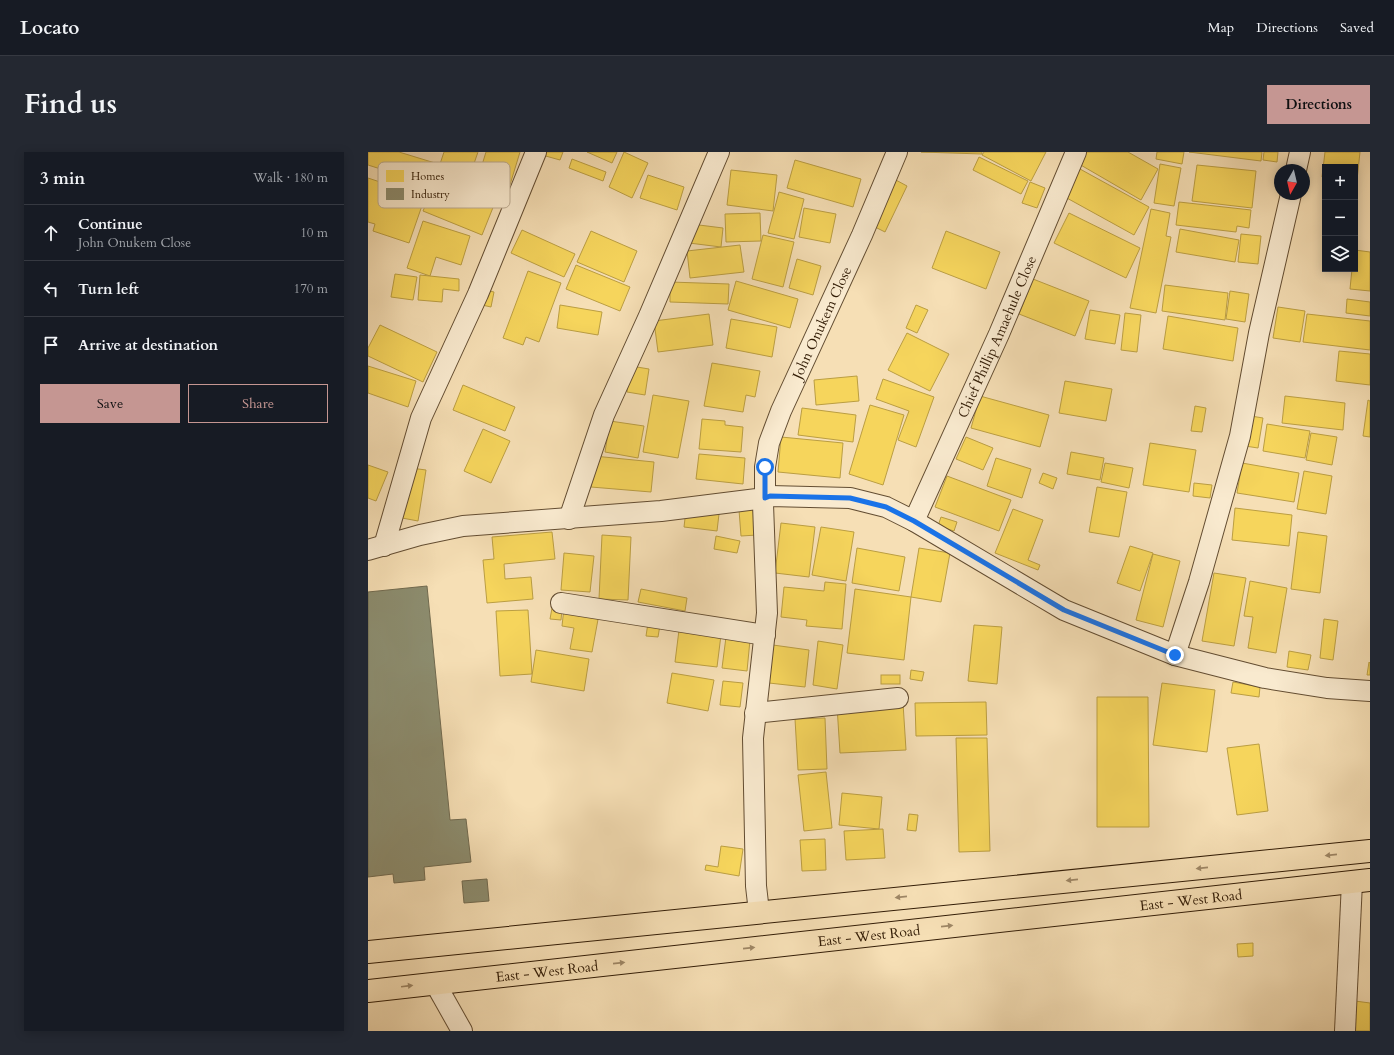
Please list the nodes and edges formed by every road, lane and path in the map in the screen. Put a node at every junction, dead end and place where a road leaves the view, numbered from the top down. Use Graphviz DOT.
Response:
graph roads {
  1 [pos="536,152"];
  2 [pos="719,152"];
  3 [pos="897,152"];
  4 [pos="1076,152"];
  5 [pos="1300,152"];
  6 [pos="1297,164"];
  7 [pos="1290,200"];
  8 [pos="765,498"];
  9 [pos="569,520"];
  10 [pos="914,521"];
  11 [pos="376,548"];
  12 [pos="560,603"];
  13 [pos="765,635"];
  14 [pos="1175,655"];
  15 [pos="1370,691"];
  16 [pos="898,698"];
  17 [pos="755,713"];
  18 [pos="1370,851"];
  19 [pos="1361,881"];
  20 [pos="759,912"];
  21 [pos="368,952"];
  22 [pos="435,983"];
  23 [pos="368,991"];
  24 [pos="462,1031"];
  25 [pos="1345,1031"];
  1 -- 11 [label="street"];
  2 -- 9 [label="street"];
  3 -- 8 [label="street, John Onukem Close"];
  4 -- 10 [label="street, Chief Phillip Amaehule Close"];
  5 -- 6 [label="street"];
  7 -- 14 [label="street"];
  8 -- 9 [label="street"];
  8 -- 10 [label="street"];
  8 -- 13 [label="street, John Onukem Close"];
  9 -- 11 [label="street"];
  10 -- 14 [label="street"];
  12 -- 13 [label="street"];
  13 -- 17 [label="street, John Onukem Close"];
  14 -- 15 [label="street"];
  16 -- 17 [label="street"];
  17 -- 20 [label="street, John Onukem Close"];
  18 -- 20 [label="main road, one-way"];
  22 -- 19 [label="main road, East - West Road, one-way"];
  19 -- 25 [label="street"];
  20 -- 21 [label="main road"];
  23 -- 22 [label="main road, East - West Road, one-way"];
  22 -- 24 [label="street"];
}
